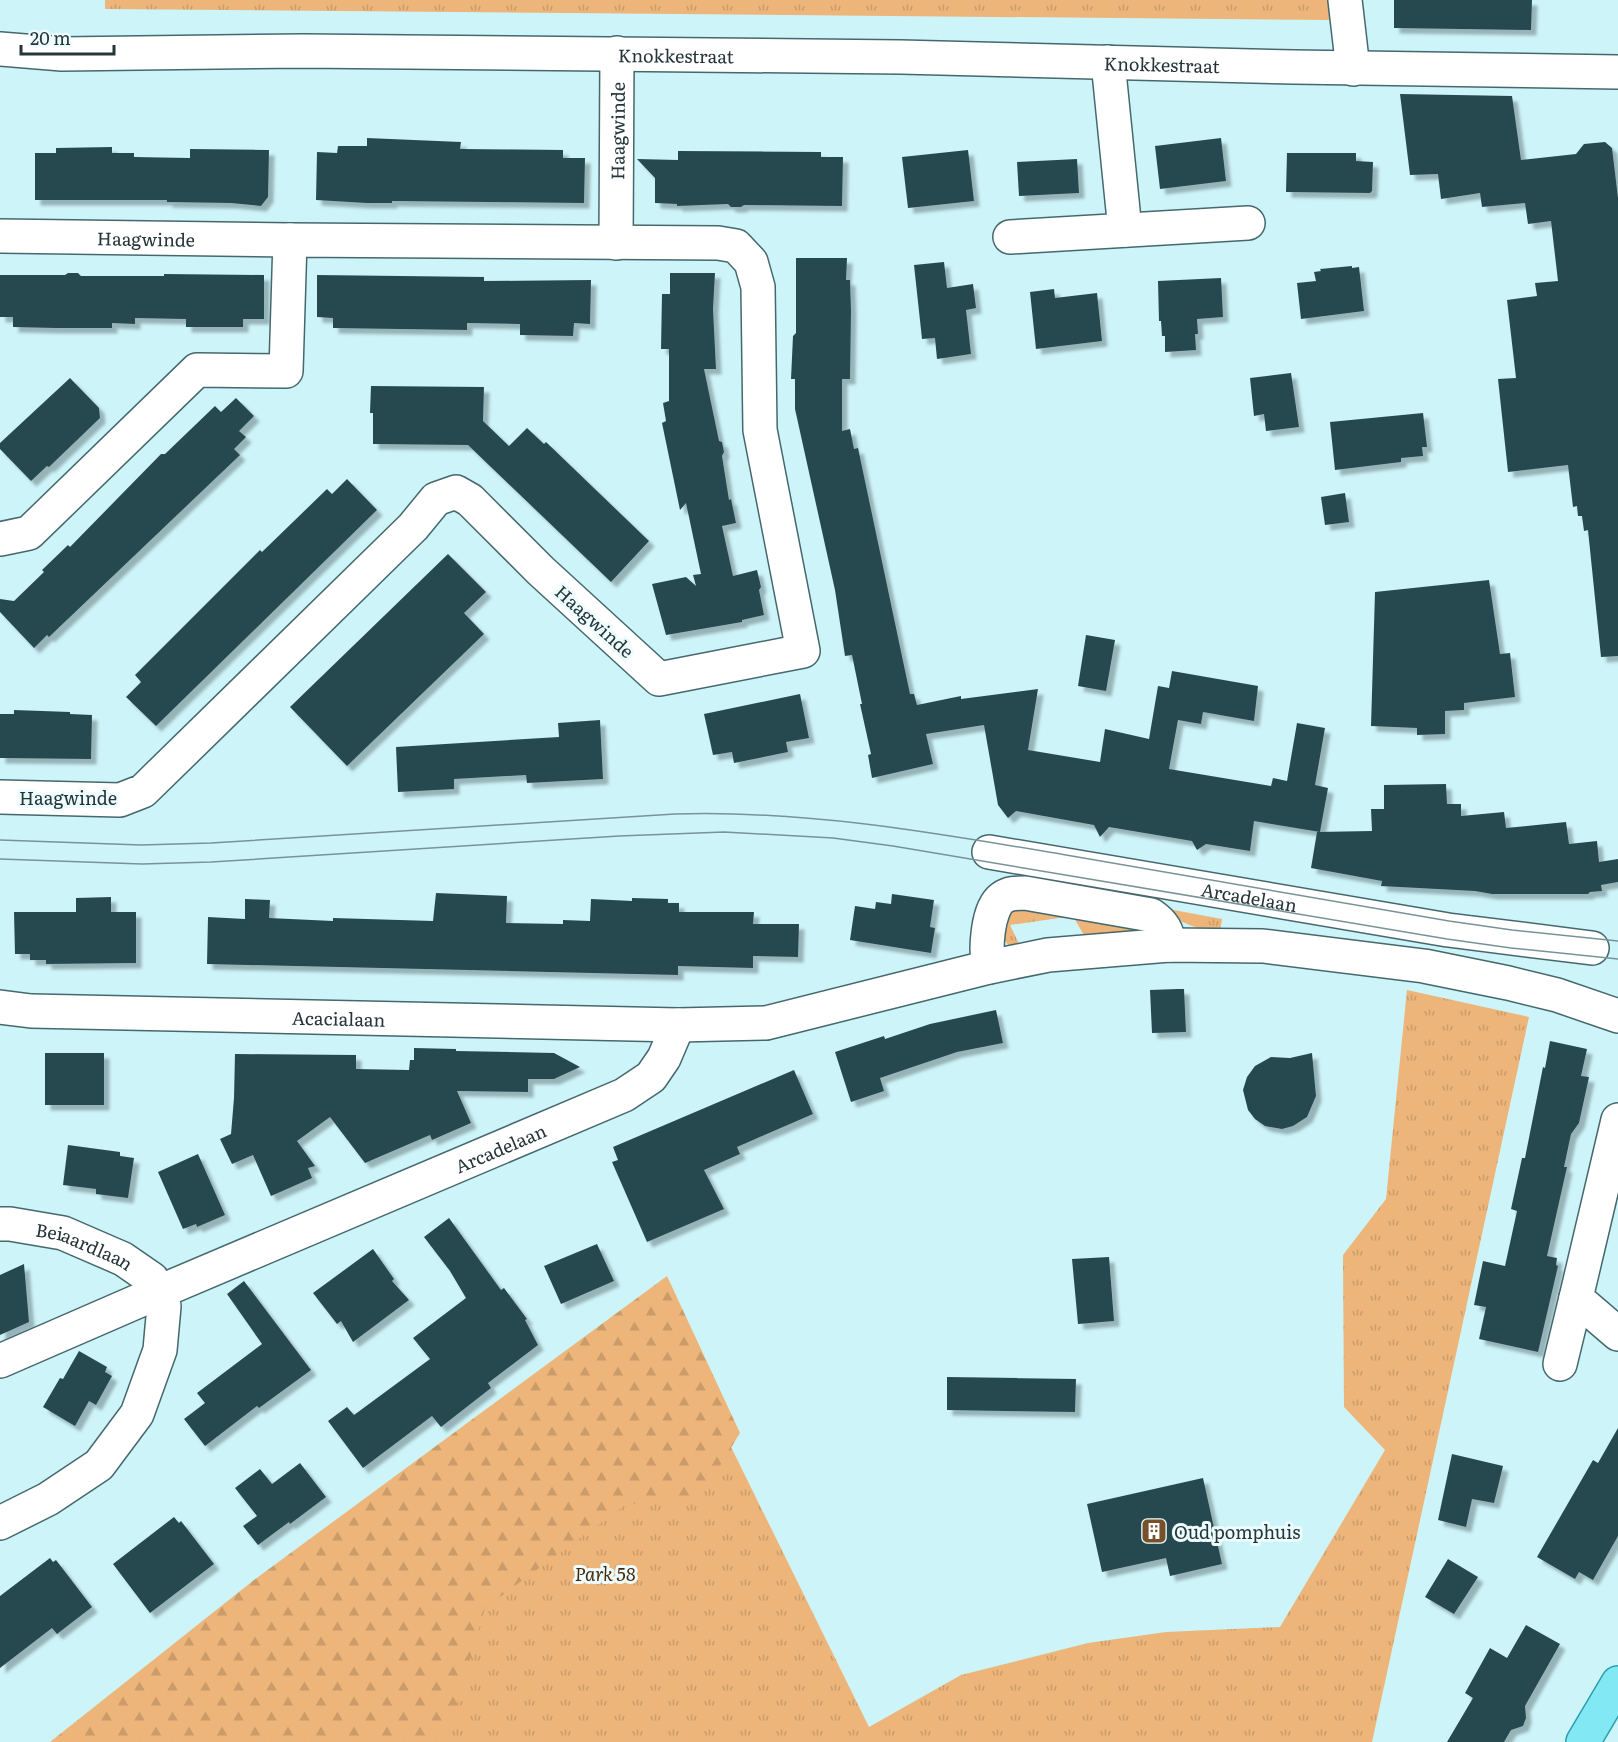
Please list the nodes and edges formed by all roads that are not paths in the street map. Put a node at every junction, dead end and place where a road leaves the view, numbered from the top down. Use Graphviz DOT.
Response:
graph roads {
  1 [pos="1345,0"];
  2 [pos="0,49"];
  3 [pos="616,53"];
  4 [pos="1108,62"];
  5 [pos="1353,69"];
  6 [pos="1618,72"];
  7 [pos="1248,223"];
  8 [pos="1125,230"];
  9 [pos="0,236"];
  10 [pos="1010,237"];
  11 [pos="290,240"];
  12 [pos="616,243"];
  13 [pos="0,539"];
  14 [pos="0,796"];
  15 [pos="989,852"];
  16 [pos="1512,935"];
  17 [pos="1169,945"];
  18 [pos="1592,948"];
  19 [pos="989,967"];
  20 [pos="1508,983"];
  21 [pos="0,1007"];
  22 [pos="1618,1016"];
  23 [pos="678,1025"];
  24 [pos="1618,1120"];
  25 [pos="0,1224"];
  26 [pos="159,1292"];
  27 [pos="1576,1298"];
  28 [pos="1618,1334"];
  29 [pos="0,1361"];
  30 [pos="1560,1364"];
  31 [pos="0,1523"];
  32 [pos="1618,1683"];
  33 [pos="1583,1742"];
  1 -- 5 [label="street"];
  2 -- 3 [label="street, Knokkestraat"];
  3 -- 4 [label="street, Knokkestraat"];
  3 -- 12 [label="street, Haagwinde"];
  4 -- 5 [label="street, Knokkestraat"];
  4 -- 8 [label="street"];
  5 -- 6 [label="street, Knokkestraat"];
  7 -- 8 [label="street"];
  8 -- 10 [label="street"];
  9 -- 11 [label="street, Haagwinde"];
  11 -- 12 [label="street, Haagwinde"];
  11 -- 13 [label="street"];
  12 -- 14 [label="street, Haagwinde"];
  15 -- 16 [label="street, Arcadelaan"];
  16 -- 18 [label="street, Arcadelaan"];
  16 -- 20 [label="street"];
  17 -- 19 [label="street"];
  17 -- 19 [label="street"];
  17 -- 20 [label="street"];
  19 -- 23 [label="street"];
  20 -- 22 [label="street"];
  21 -- 23 [label="street, Acacialaan"];
  23 -- 26 [label="street, Arcadelaan"];
  24 -- 27 [label="street"];
  25 -- 26 [label="street, Beiaardlaan"];
  26 -- 29 [label="street, Arcadelaan"];
  26 -- 31 [label="street"];
  27 -- 28 [label="street"];
  27 -- 30 [label="street"];
  32 -- 33 [label="main road"];
}
